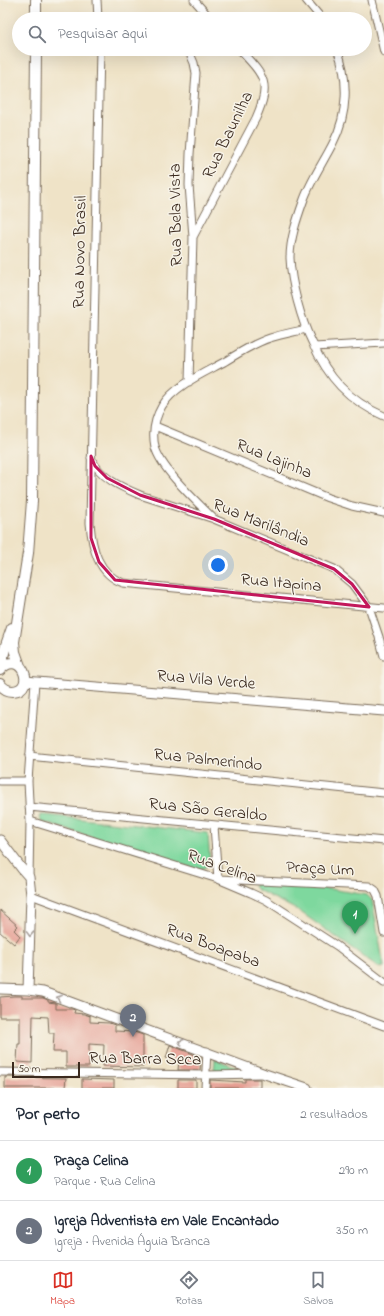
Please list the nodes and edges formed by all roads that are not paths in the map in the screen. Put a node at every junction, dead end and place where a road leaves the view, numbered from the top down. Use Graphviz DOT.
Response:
graph roads {
  1 [pos="36,0"];
  2 [pos="97,0"];
  3 [pos="194,0"];
  4 [pos="306,0"];
  5 [pos="372,0"];
  6 [pos="36,12"];
  7 [pos="98,12"];
  8 [pos="205,12"];
  9 [pos="316,12"];
  10 [pos="384,52"];
  11 [pos="36,56"];
  12 [pos="100,56"];
  13 [pos="191,56"];
  14 [pos="245,56"];
  15 [pos="339,56"];
  16 [pos="193,237"];
  17 [pos="306,329"];
  18 [pos="384,343"];
  19 [pos="314,346"];
  20 [pos="189,382"];
  21 [pos="384,416"];
  22 [pos="155,426"];
  23 [pos="90,456"];
  24 [pos="384,513"];
  25 [pos="214,519"];
  26 [pos="19,606"];
  27 [pos="369,607"];
  28 [pos="384,608"];
  29 [pos="384,656"];
  30 [pos="20,666"];
  31 [pos="0,669"];
  32 [pos="30,681"];
  33 [pos="0,684"];
  34 [pos="14,691"];
  35 [pos="0,697"];
  36 [pos="384,711"];
  37 [pos="30,756"];
  38 [pos="0,781"];
  39 [pos="28,781"];
  40 [pos="384,793"];
  41 [pos="29,807"];
  42 [pos="30,821"];
  43 [pos="214,826"];
  44 [pos="0,840"];
  45 [pos="384,841"];
  46 [pos="29,877"];
  47 [pos="218,879"];
  48 [pos="32,894"];
  49 [pos="384,933"];
  50 [pos="384,982"];
  51 [pos="0,989"];
  52 [pos="28,990"];
  53 [pos="384,1026"];
  54 [pos="207,1052"];
  55 [pos="0,1072"];
  56 [pos="265,1074"];
  57 [pos="206,1075"];
  58 [pos="205,1088"];
  59 [pos="307,1088"];
  1 -- 6 [label="main road"];
  2 -- 7 [label="street"];
  3 -- 8 [label="street"];
  4 -- 9 [label="street"];
  5 -- 10 [label="street"];
  11 -- 26 [label="main road"];
  12 -- 23 [label="street, Rua Novo Brasil"];
  13 -- 16 [label="street, Rua Bela Vista"];
  14 -- 16 [label="street, Rua Baunilha"];
  15 -- 17 [label="street"];
  16 -- 20 [label="street, Rua Bela Vista"];
  17 -- 19 [label="street"];
  17 -- 20 [label="street"];
  18 -- 19 [label="street"];
  19 -- 21 [label="street"];
  20 -- 22 [label="street"];
  22 -- 24 [label="street, Rua Lajinha"];
  22 -- 25 [label="street"];
  23 -- 25 [label="street, Rua Marilândia"];
  23 -- 27 [label="street, Rua Itapina"];
  25 -- 27 [label="street, Rua Marilândia"];
  26 -- 30 [label="main road"];
  26 -- 31 [label="main road"];
  27 -- 28 [label="street, Rua Itapina"];
  27 -- 29 [label="street, Rua Marilândia"];
  30 -- 31 [label="main road"];
  30 -- 32 [label="main road"];
  32 -- 34 [label="main road"];
  32 -- 36 [label="street, Rua Vila Verde"];
  32 -- 37 [label="street"];
  33 -- 34 [label="main road"];
  34 -- 35 [label="main road"];
  37 -- 39 [label="street"];
  37 -- 40 [label="street, Rua Palmerindo"];
  38 -- 39 [label="street"];
  39 -- 41 [label="street"];
  41 -- 42 [label="street"];
  41 -- 43 [label="street, Rua São Geraldo"];
  42 -- 46 [label="street"];
  42 -- 47 [label="street, Rua Celina"];
  43 -- 45 [label="street, Rua São Geraldo"];
  43 -- 47 [label="street"];
  44 -- 46 [label="street"];
  46 -- 48 [label="street"];
  47 -- 49 [label="street, Praça Um"];
  47 -- 50 [label="street, Rua Celina"];
  48 -- 52 [label="street, one-way"];
  48 -- 53 [label="street, Rua Boapaba"];
  51 -- 52 [label="street"];
  54 -- 52 [label="street, one-way"];
  54 -- 56 [label="street"];
  54 -- 57 [label="street"];
  55 -- 57 [label="street, Rua Barra Seca"];
  56 -- 57 [label="street, Rua Barra Seca"];
  56 -- 59 [label="street"];
  57 -- 58 [label="street"];
}
